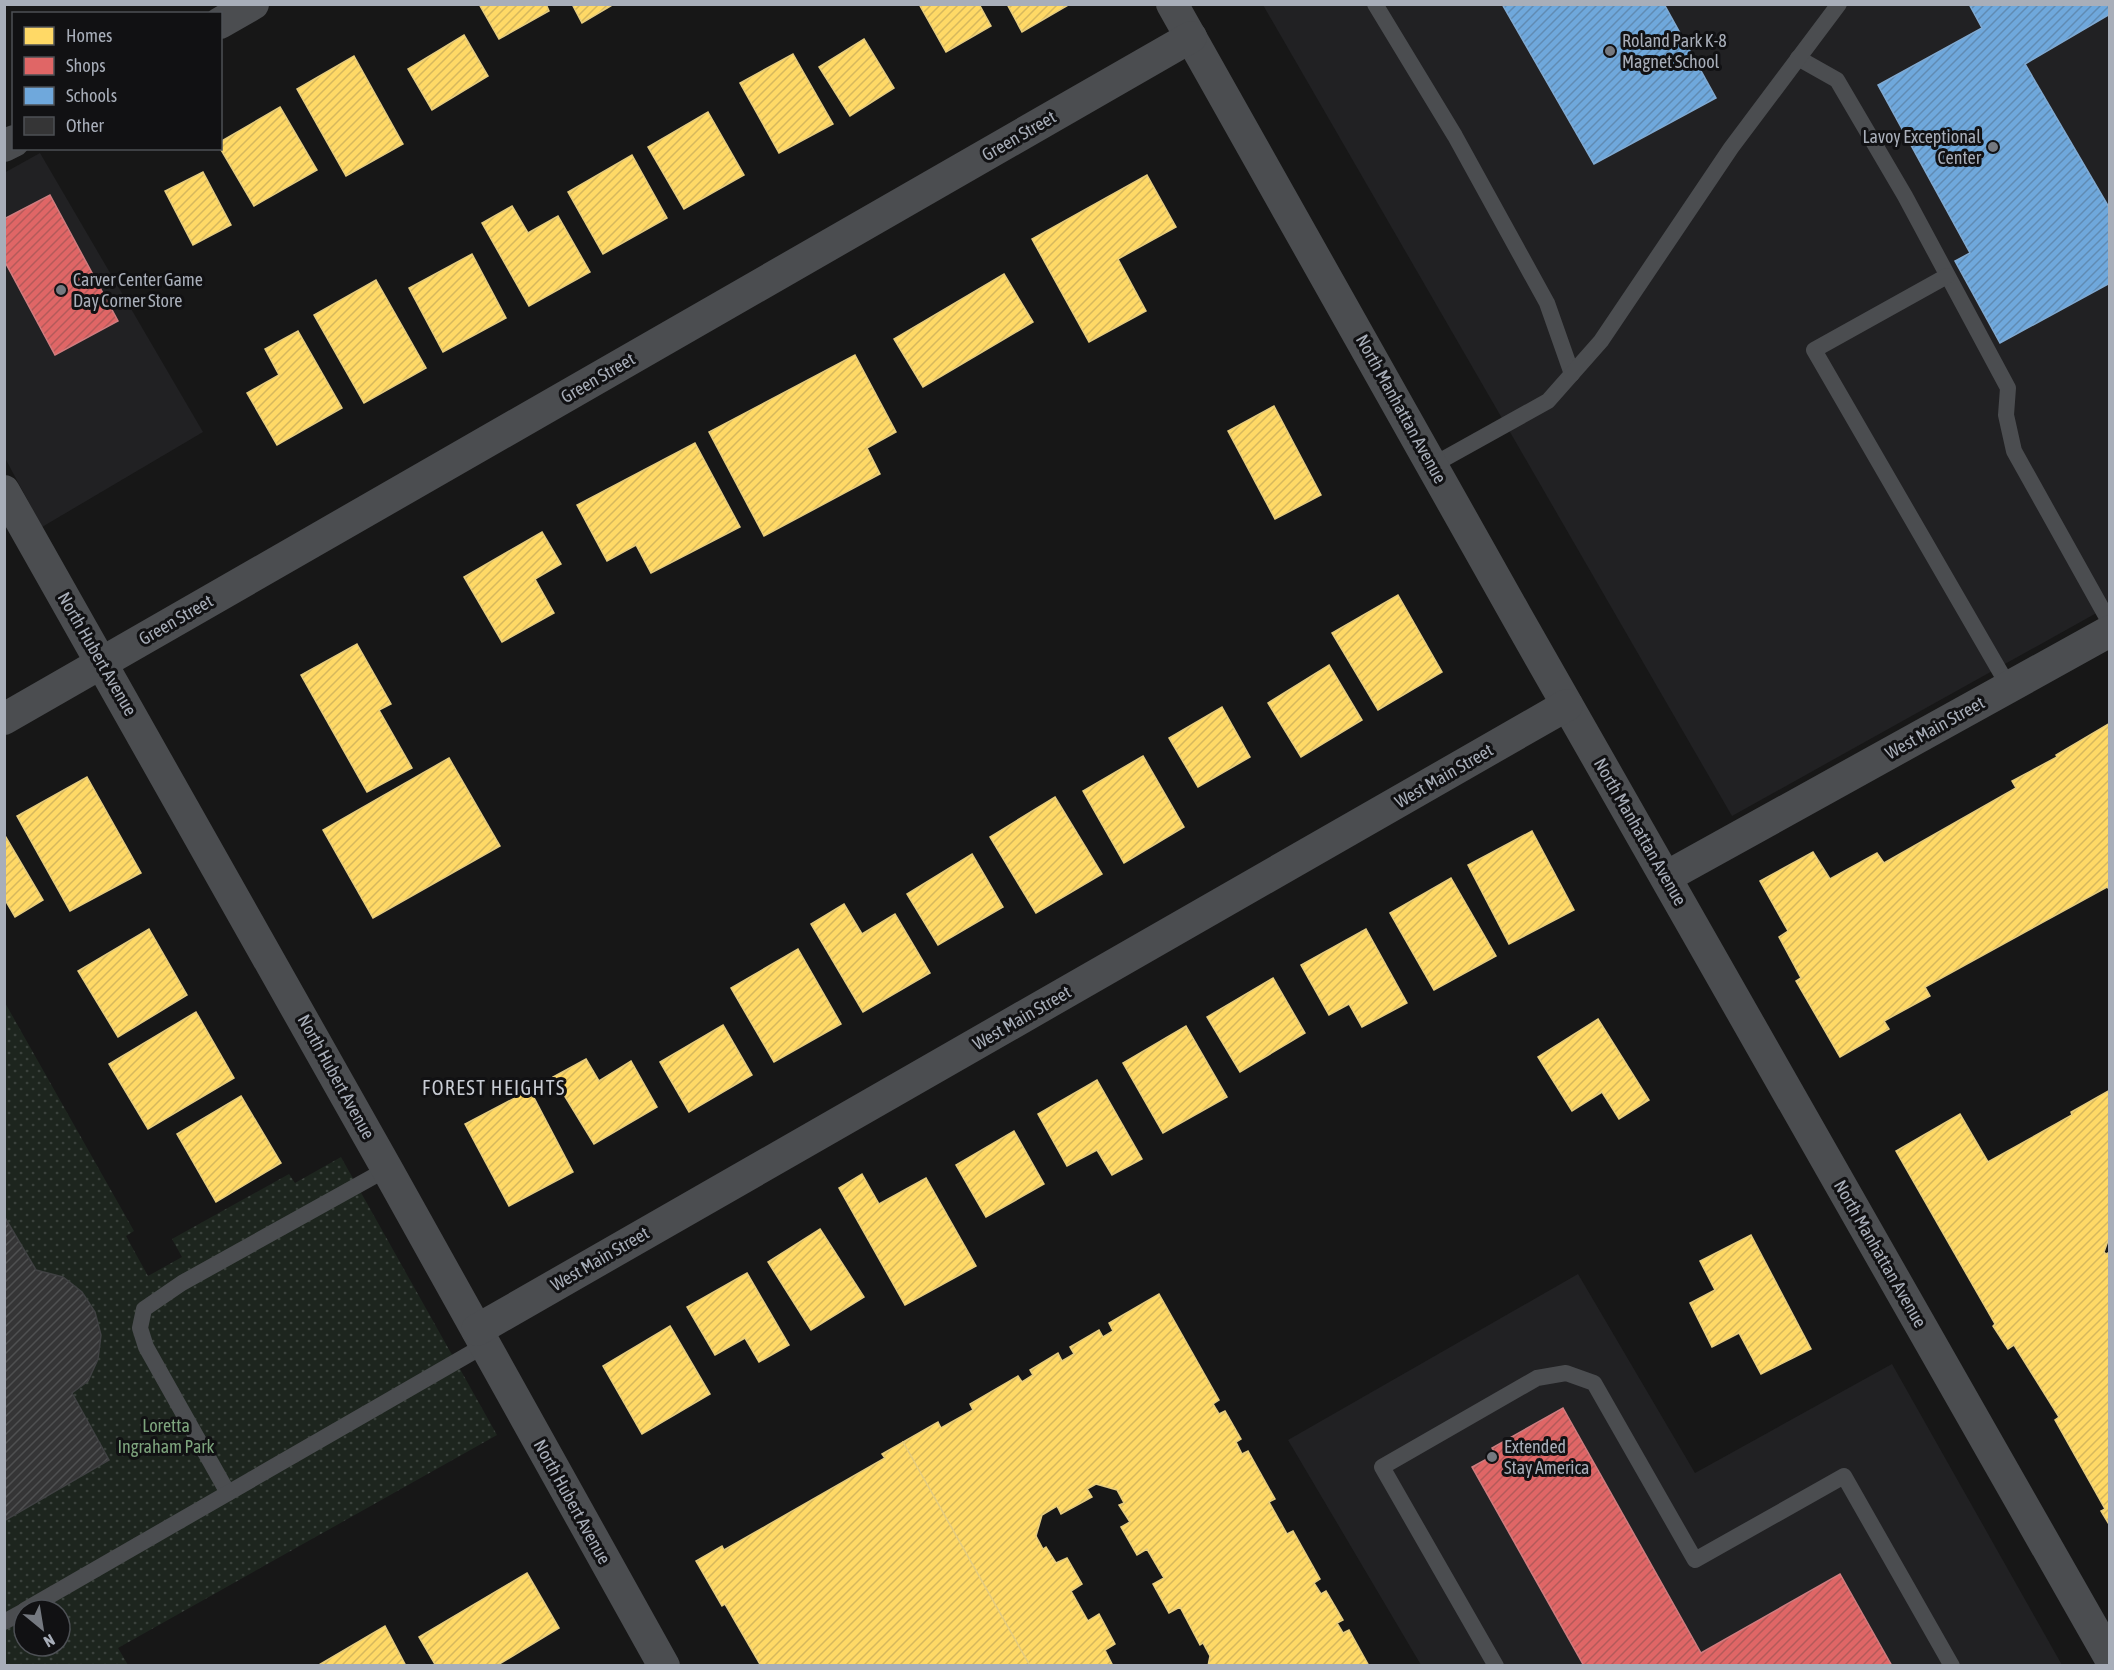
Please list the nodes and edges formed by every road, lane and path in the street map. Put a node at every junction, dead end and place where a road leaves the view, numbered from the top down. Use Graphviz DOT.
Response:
graph roads {
  1 [pos="253,4"];
  2 [pos="1172,4"];
  3 [pos="1375,4"];
  4 [pos="1839,4"];
  5 [pos="222,22"];
  6 [pos="1191,37"];
  7 [pos="1798,58"];
  8 [pos="1947,276"];
  9 [pos="1572,374"];
  10 [pos="1433,465"];
  11 [pos="4,491"];
  12 [pos="2109,623"];
  13 [pos="2109,631"];
  14 [pos="102,663"];
  15 [pos="2009,687"];
  16 [pos="1568,705"];
  17 [pos="4,719"];
  18 [pos="1666,877"];
  19 [pos="387,1168"];
  20 [pos="481,1337"];
  21 [pos="228,1493"];
  22 [pos="46,1598"];
  23 [pos="2109,1658"];
  24 [pos="664,1665"];
  25 [pos="1496,1665"];
  26 [pos="1952,1665"];
  1 -- 5 [label="street"];
  2 -- 6 [label="street, North Manhattan Avenue"];
  3 -- 9 [label="lane"];
  4 -- 7 [label="lane"];
  6 -- 10 [label="street, North Manhattan Avenue"];
  6 -- 14 [label="street, Green Street"];
  7 -- 8 [label="lane"];
  7 -- 9 [label="lane"];
  8 -- 12 [label="lane"];
  8 -- 15 [label="lane"];
  9 -- 10 [label="lane"];
  10 -- 16 [label="street, North Manhattan Avenue"];
  11 -- 14 [label="street, North Hubert Avenue"];
  13 -- 15 [label="street, West Main Street"];
  14 -- 17 [label="street, Green Street"];
  14 -- 19 [label="street, North Hubert Avenue"];
  15 -- 18 [label="street, West Main Street"];
  16 -- 18 [label="street, North Manhattan Avenue"];
  16 -- 20 [label="street, West Main Street"];
  18 -- 23 [label="street, North Manhattan Avenue"];
  19 -- 20 [label="street, North Hubert Avenue"];
  19 -- 21 [label="lane"];
  20 -- 21 [label="lane"];
  20 -- 24 [label="street, North Hubert Avenue"];
  21 -- 22 [label="lane"];
  25 -- 26 [label="lane"];
}
